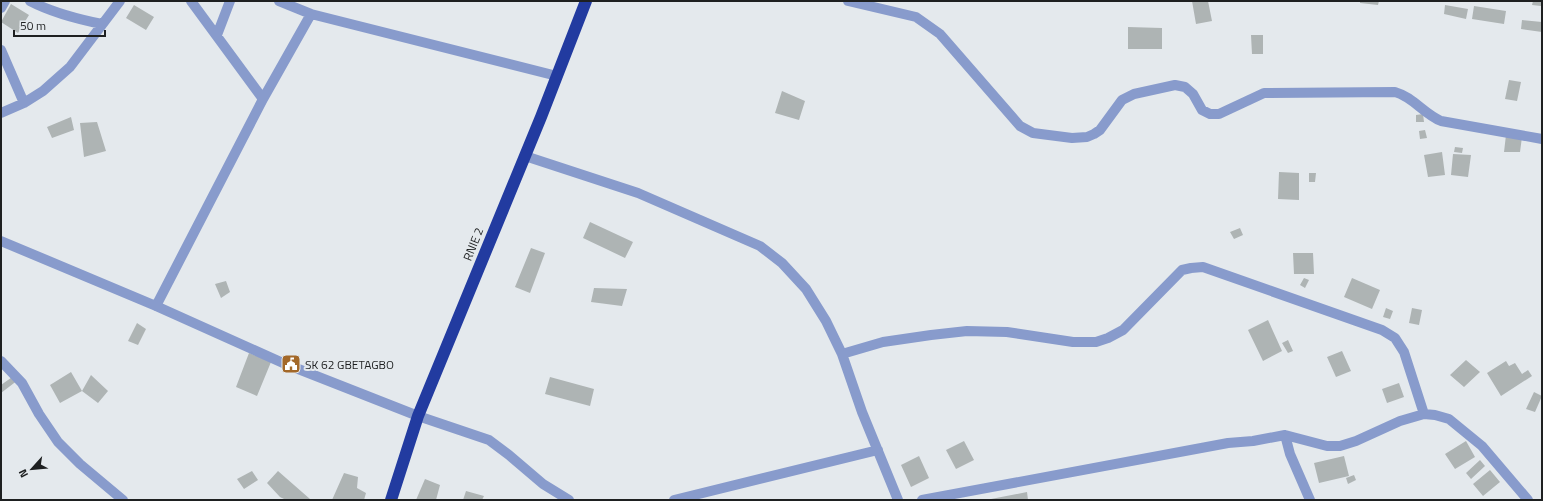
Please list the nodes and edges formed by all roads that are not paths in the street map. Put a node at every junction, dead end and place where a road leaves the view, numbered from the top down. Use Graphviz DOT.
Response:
graph roads {
  1 [pos="5,1"];
  2 [pos="30,1"];
  3 [pos="120,1"];
  4 [pos="191,1"];
  5 [pos="230,1"];
  6 [pos="279,1"];
  7 [pos="586,1"];
  8 [pos="848,1"];
  9 [pos="1,8"];
  10 [pos="311,14"];
  11 [pos="102,24"];
  12 [pos="217,35"];
  13 [pos="1,50"];
  14 [pos="557,76"];
  15 [pos="263,99"];
  16 [pos="24,103"];
  17 [pos="1,112"];
  18 [pos="1542,140"];
  19 [pos="525,156"];
  20 [pos="1,241"];
  21 [pos="156,306"];
  22 [pos="842,354"];
  23 [pos="1,362"];
  24 [pos="1424,414"];
  25 [pos="418,416"];
  26 [pos="1285,435"];
  27 [pos="878,450"];
  28 [pos="123,500"];
  29 [pos="392,500"];
  30 [pos="569,500"];
  31 [pos="674,500"];
  32 [pos="898,500"];
  33 [pos="922,500"];
  34 [pos="1310,500"];
  35 [pos="1528,500"];
  1 -- 9 [label="street"];
  2 -- 11 [label="street"];
  3 -- 11 [label="street"];
  4 -- 12 [label="street"];
  5 -- 12 [label="street"];
  6 -- 10 [label="street"];
  7 -- 14 [label="highway, RNIE 2 / RNIE 2"];
  8 -- 18 [label="street"];
  10 -- 14 [label="street"];
  10 -- 15 [label="street"];
  11 -- 16 [label="street"];
  12 -- 15 [label="street"];
  13 -- 16 [label="street"];
  14 -- 19 [label="highway, RNIE 2 / RNIE 2"];
  15 -- 21 [label="street"];
  16 -- 17 [label="street"];
  19 -- 22 [label="street"];
  19 -- 25 [label="highway, RNIE 2 / RNIE 2"];
  20 -- 21 [label="street"];
  21 -- 25 [label="street"];
  22 -- 24 [label="street"];
  22 -- 27 [label="street"];
  23 -- 28 [label="street"];
  24 -- 26 [label="street"];
  24 -- 35 [label="street"];
  25 -- 29 [label="highway, RNIE 2 / RNIE 2"];
  25 -- 30 [label="street"];
  26 -- 33 [label="street"];
  26 -- 34 [label="street"];
  27 -- 31 [label="street"];
  27 -- 32 [label="street"];
}
